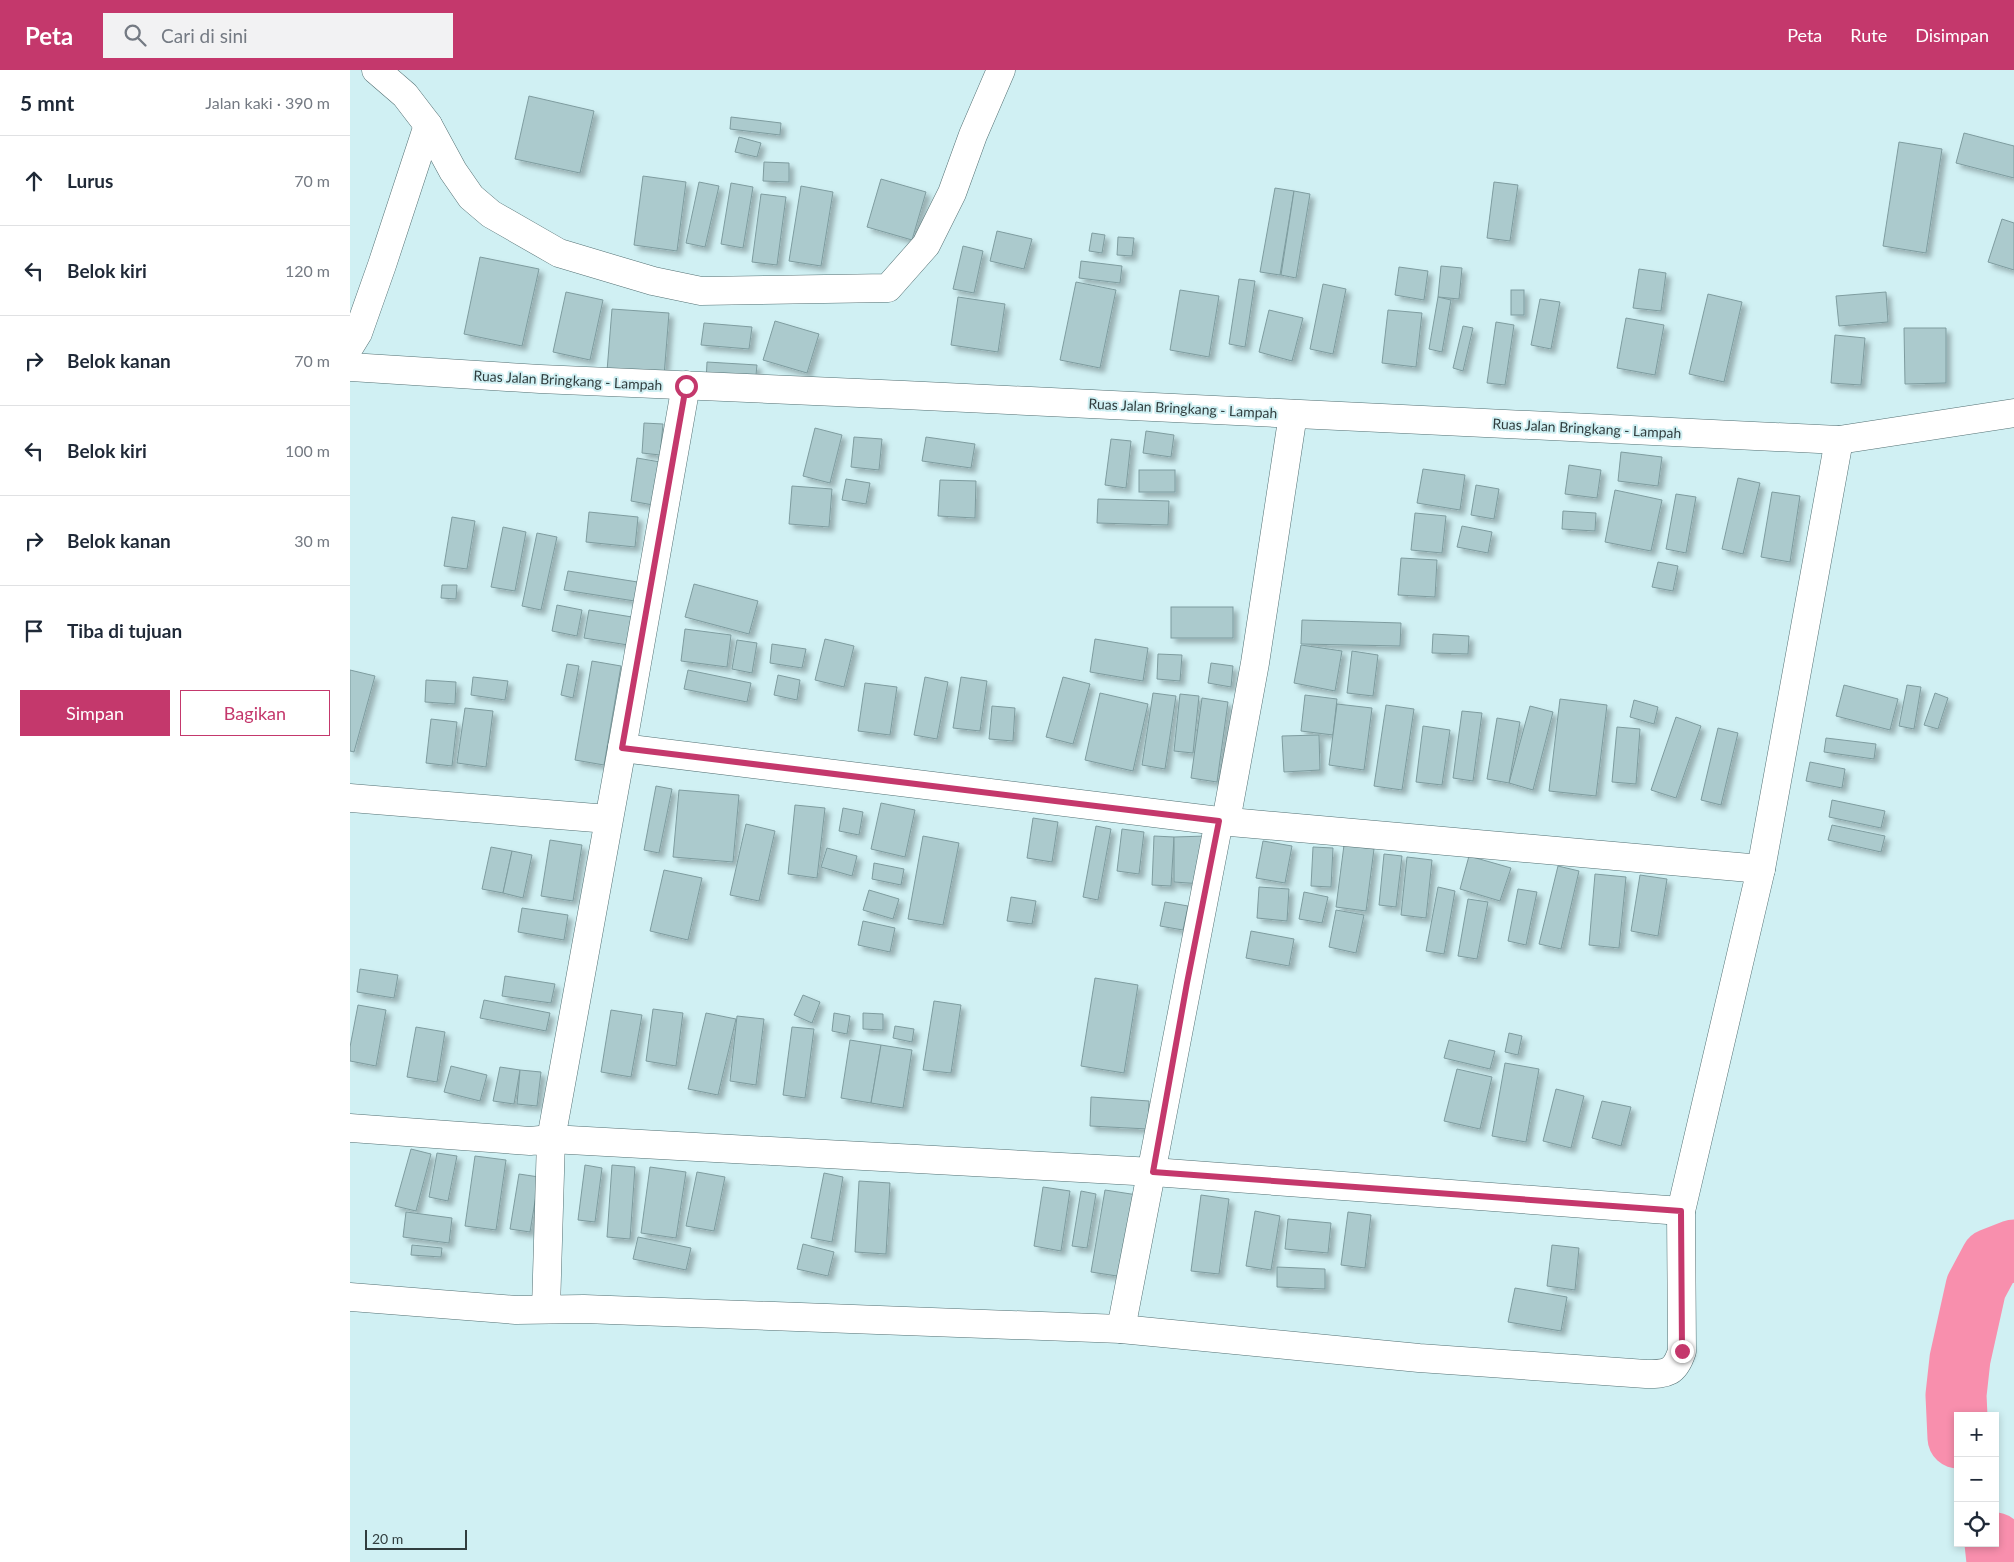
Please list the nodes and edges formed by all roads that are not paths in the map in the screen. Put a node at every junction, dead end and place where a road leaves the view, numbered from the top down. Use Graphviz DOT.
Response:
graph roads {
  1 [pos="376,70"];
  2 [pos="1001,70"];
  3 [pos="428,125"];
  4 [pos="350,346"];
  5 [pos="350,366"];
  6 [pos="686,386"];
  7 [pos="2014,413"];
  8 [pos="1293,414"];
  9 [pos="1839,440"];
  10 [pos="622,748"];
  11 [pos="350,798"];
  12 [pos="608,820"];
  13 [pos="1223,821"];
  14 [pos="1761,869"];
  15 [pos="350,1128"];
  16 [pos="552,1139"];
  17 [pos="1153,1172"];
  18 [pos="1681,1211"];
  19 [pos="350,1297"];
  20 [pos="546,1309"];
  21 [pos="1121,1329"];
  1 -- 3 [label="street"];
  2 -- 3 [label="street"];
  3 -- 4 [label="street"];
  5 -- 6 [label="street, Ruas Jalan Bringkang - Lampah"];
  6 -- 8 [label="street, Ruas Jalan Bringkang - Lampah"];
  6 -- 10 [label="street"];
  7 -- 9 [label="street, Ruas Jalan Bringkang - Lampah"];
  8 -- 9 [label="street, Ruas Jalan Bringkang - Lampah"];
  8 -- 13 [label="street"];
  9 -- 14 [label="street"];
  10 -- 12 [label="street"];
  10 -- 13 [label="street"];
  11 -- 12 [label="street"];
  12 -- 16 [label="street"];
  13 -- 14 [label="street"];
  13 -- 17 [label="street"];
  14 -- 18 [label="street"];
  15 -- 16 [label="street"];
  16 -- 17 [label="street"];
  16 -- 20 [label="street"];
  17 -- 18 [label="street"];
  17 -- 21 [label="street"];
  18 -- 21 [label="street"];
  19 -- 20 [label="street"];
  20 -- 21 [label="street"];
}
